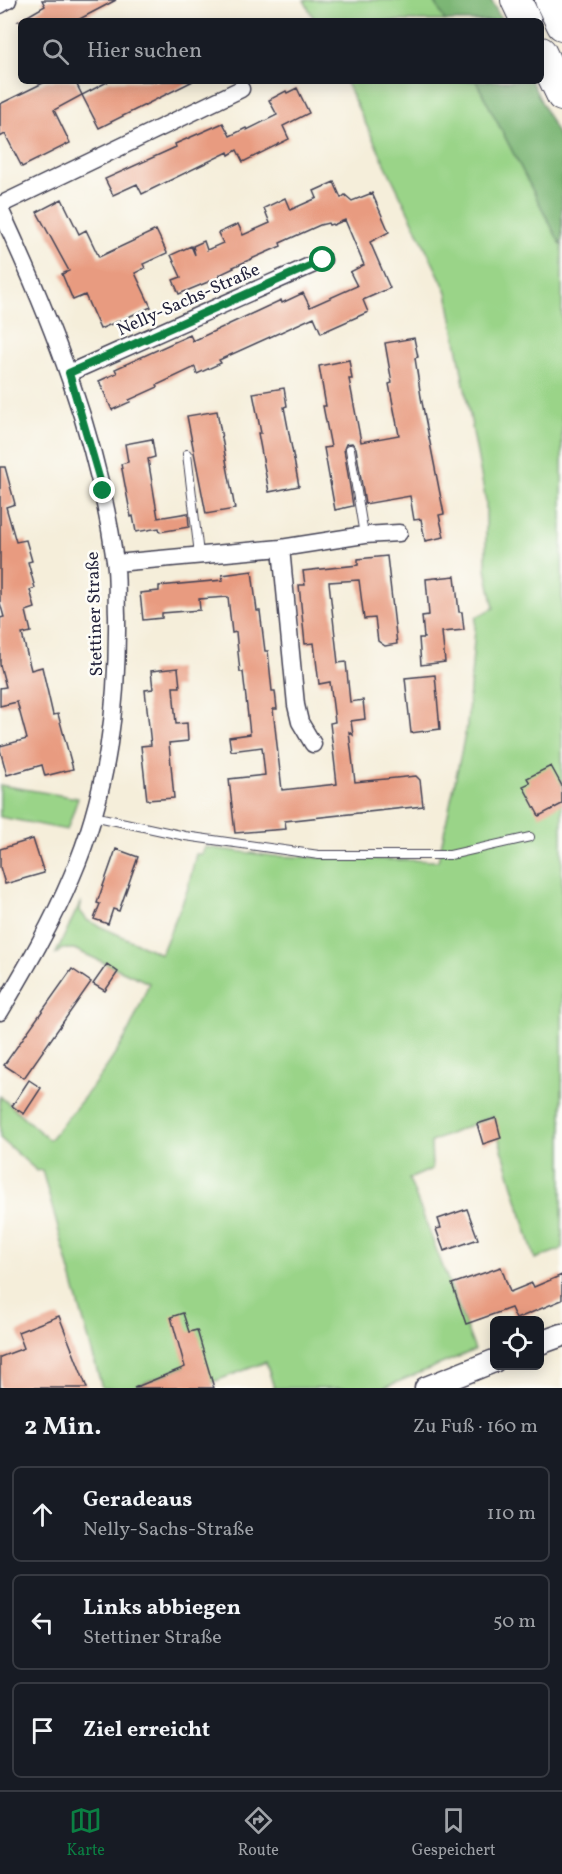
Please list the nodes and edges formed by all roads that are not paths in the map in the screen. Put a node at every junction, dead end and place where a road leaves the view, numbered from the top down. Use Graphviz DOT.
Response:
graph roads {
  1 [pos="8,0"];
  2 [pos="516,0"];
  3 [pos="550,0"];
  4 [pos="0,5"];
  5 [pos="525,18"];
  6 [pos="562,25"];
  7 [pos="544,58"];
  8 [pos="241,89"];
  9 [pos="562,96"];
  10 [pos="0,207"];
  11 [pos="323,260"];
  12 [pos="69,373"];
  13 [pos="350,449"];
  14 [pos="187,454"];
  15 [pos="399,533"];
  16 [pos="364,535"];
  17 [pos="281,548"];
  18 [pos="199,554"];
  19 [pos="116,563"];
  20 [pos="313,744"];
  21 [pos="93,816"];
  22 [pos="530,837"];
  23 [pos="0,1012"];
  24 [pos="562,1335"];
  25 [pos="544,1342"];
  26 [pos="490,1363"];
  27 [pos="426,1388"];
  1 -- 4 [label="street"];
  2 -- 5 [label="highway"];
  3 -- 6 [label="highway"];
  7 -- 9 [label="highway"];
  8 -- 10 [label="street"];
  10 -- 12 [label="street, Stettiner Straße"];
  11 -- 12 [label="street, Nelly-Sachs-Straße"];
  12 -- 19 [label="street, Stettiner Straße"];
  13 -- 16 [label="lane"];
  14 -- 18 [label="lane"];
  15 -- 16 [label="street"];
  16 -- 17 [label="street"];
  17 -- 18 [label="street"];
  17 -- 20 [label="street"];
  18 -- 19 [label="street"];
  19 -- 21 [label="street, Stettiner Straße"];
  21 -- 22 [label="lane"];
  21 -- 23 [label="street, Stettiner Straße"];
  24 -- 25 [label="street"];
  26 -- 27 [label="street"];
}
